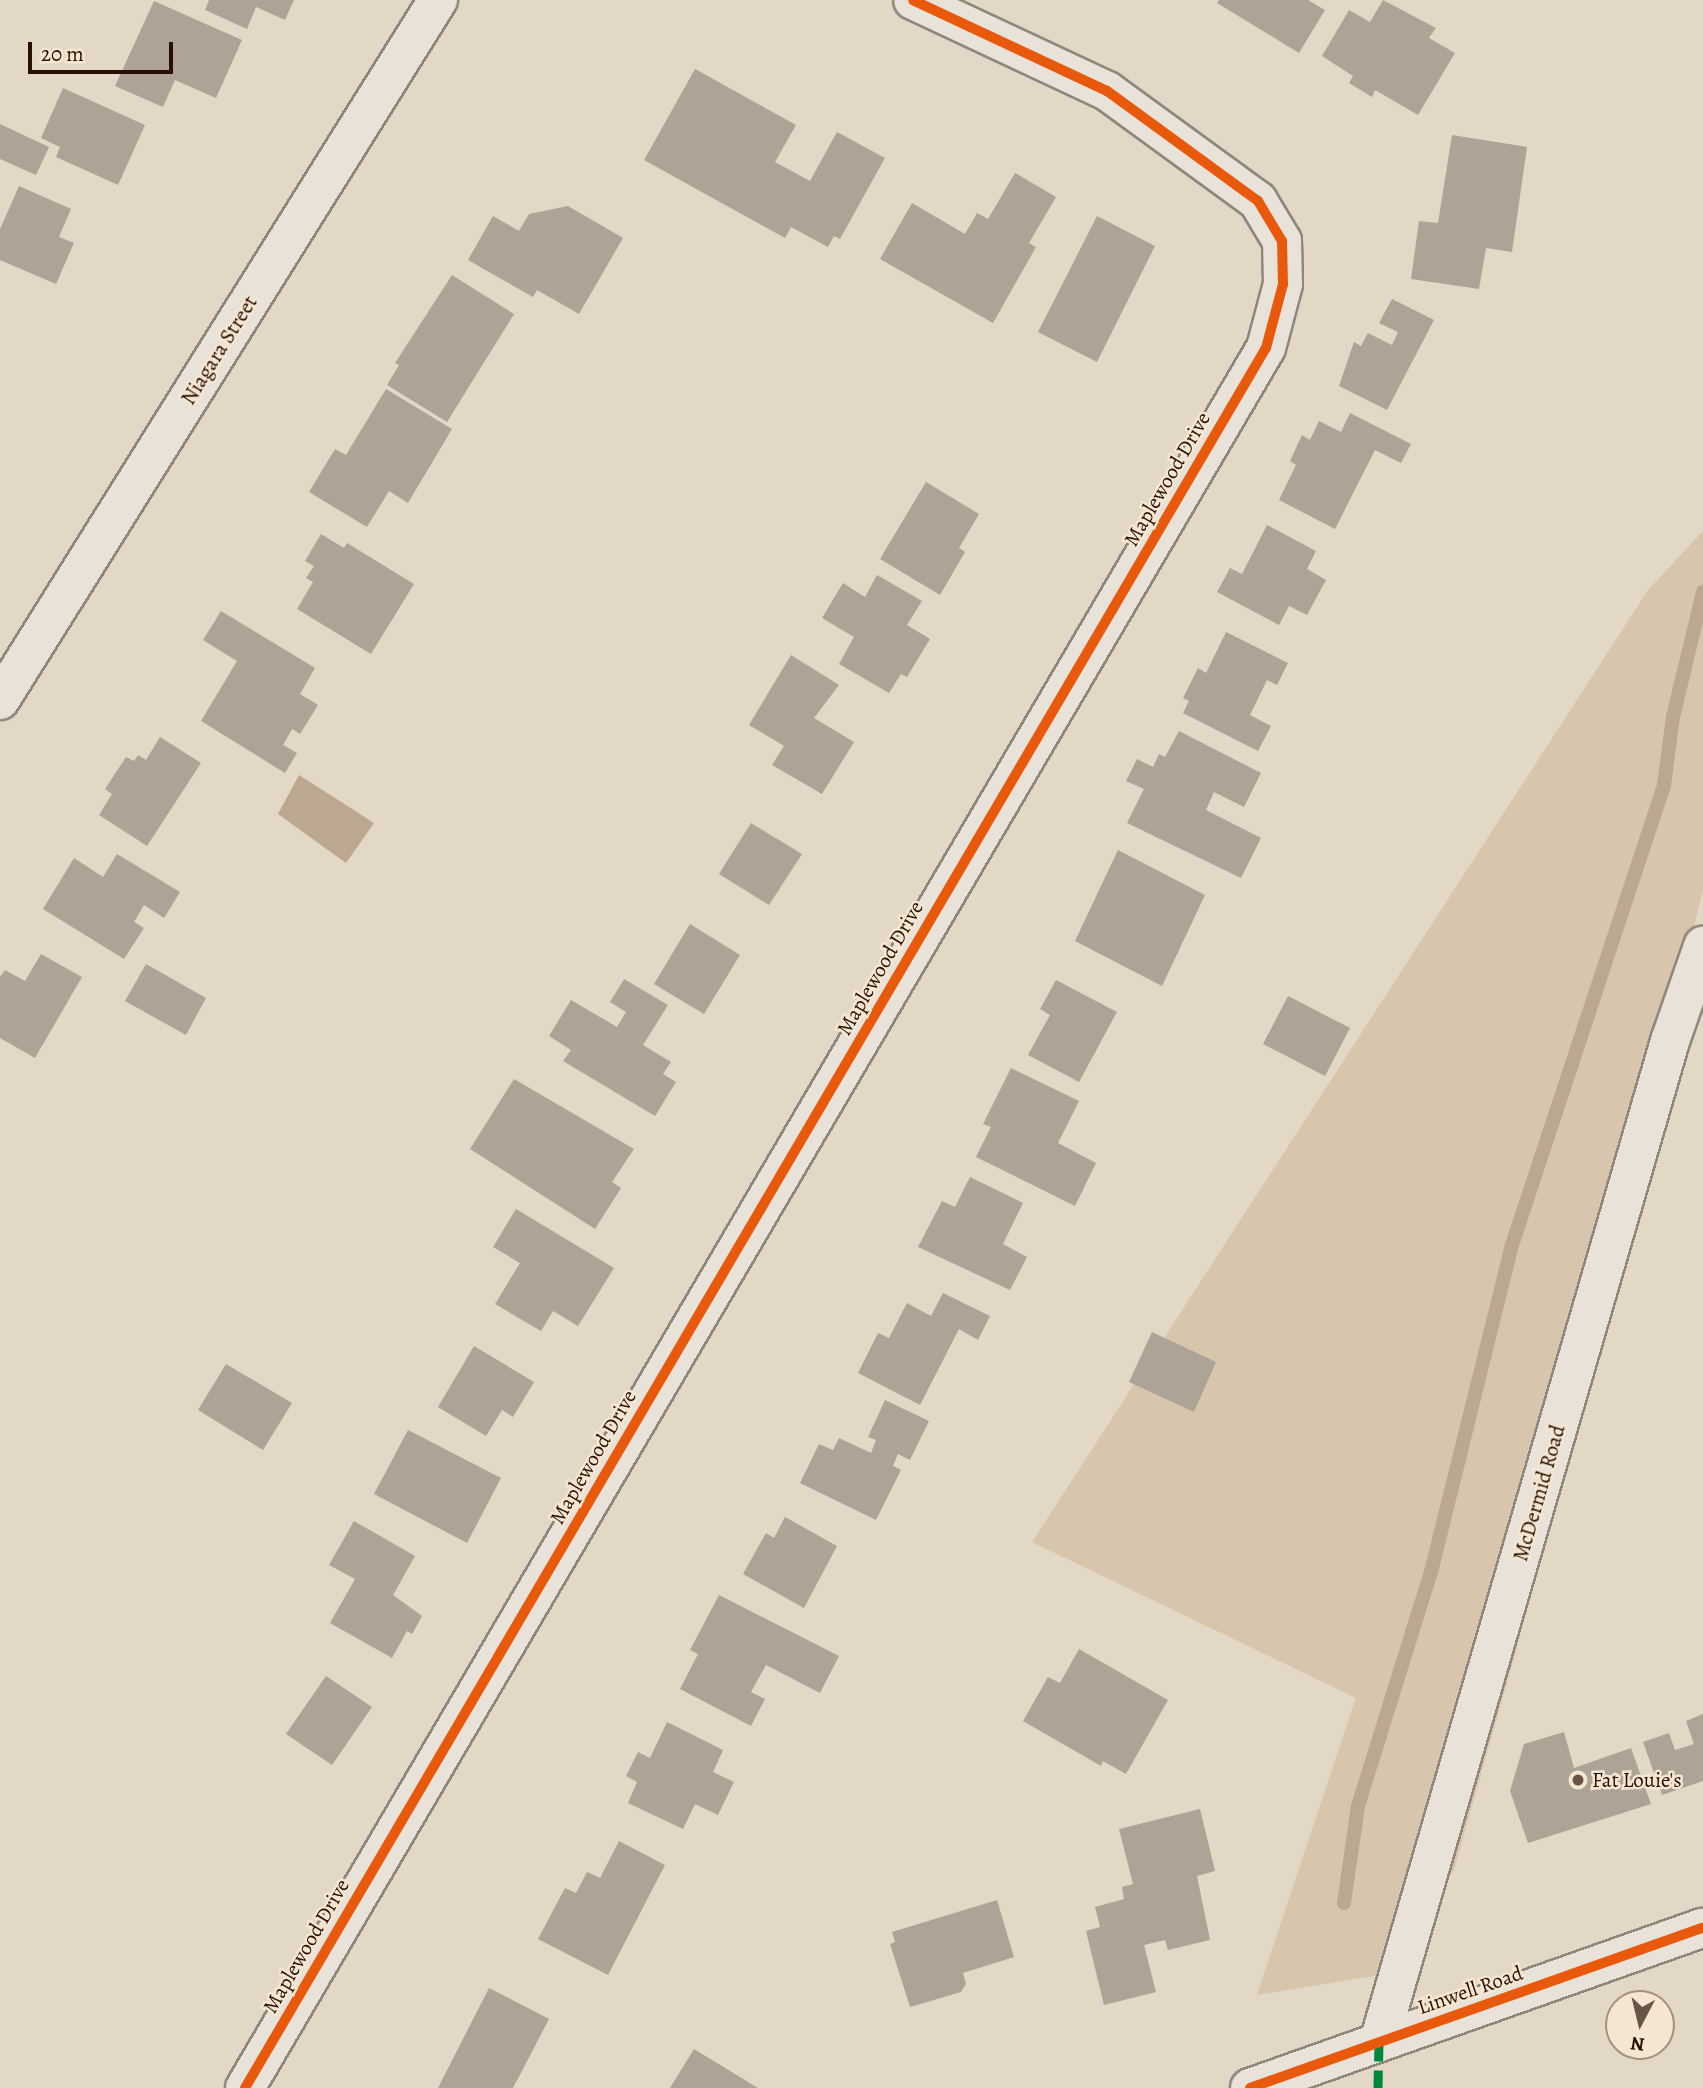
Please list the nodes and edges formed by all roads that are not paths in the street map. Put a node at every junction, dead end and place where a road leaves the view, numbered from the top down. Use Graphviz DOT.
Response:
graph roads {
  1 [pos="438,0"];
  2 [pos="913,0"];
  3 [pos="0,700"];
  4 [pos="1703,946"];
  5 [pos="1686,1035"];
  6 [pos="1703,1928"];
  7 [pos="1380,2042"];
  8 [pos="245,2088"];
  9 [pos="1250,2088"];
  1 -- 3 [label="street, Niagara Street"];
  2 -- 8 [label="street, Maplewood Drive"];
  4 -- 5 [label="street, McDermid Road"];
  5 -- 7 [label="street, McDermid Road"];
  6 -- 7 [label="street, Linwell Road"];
  7 -- 9 [label="street, Linwell Road"];
}
